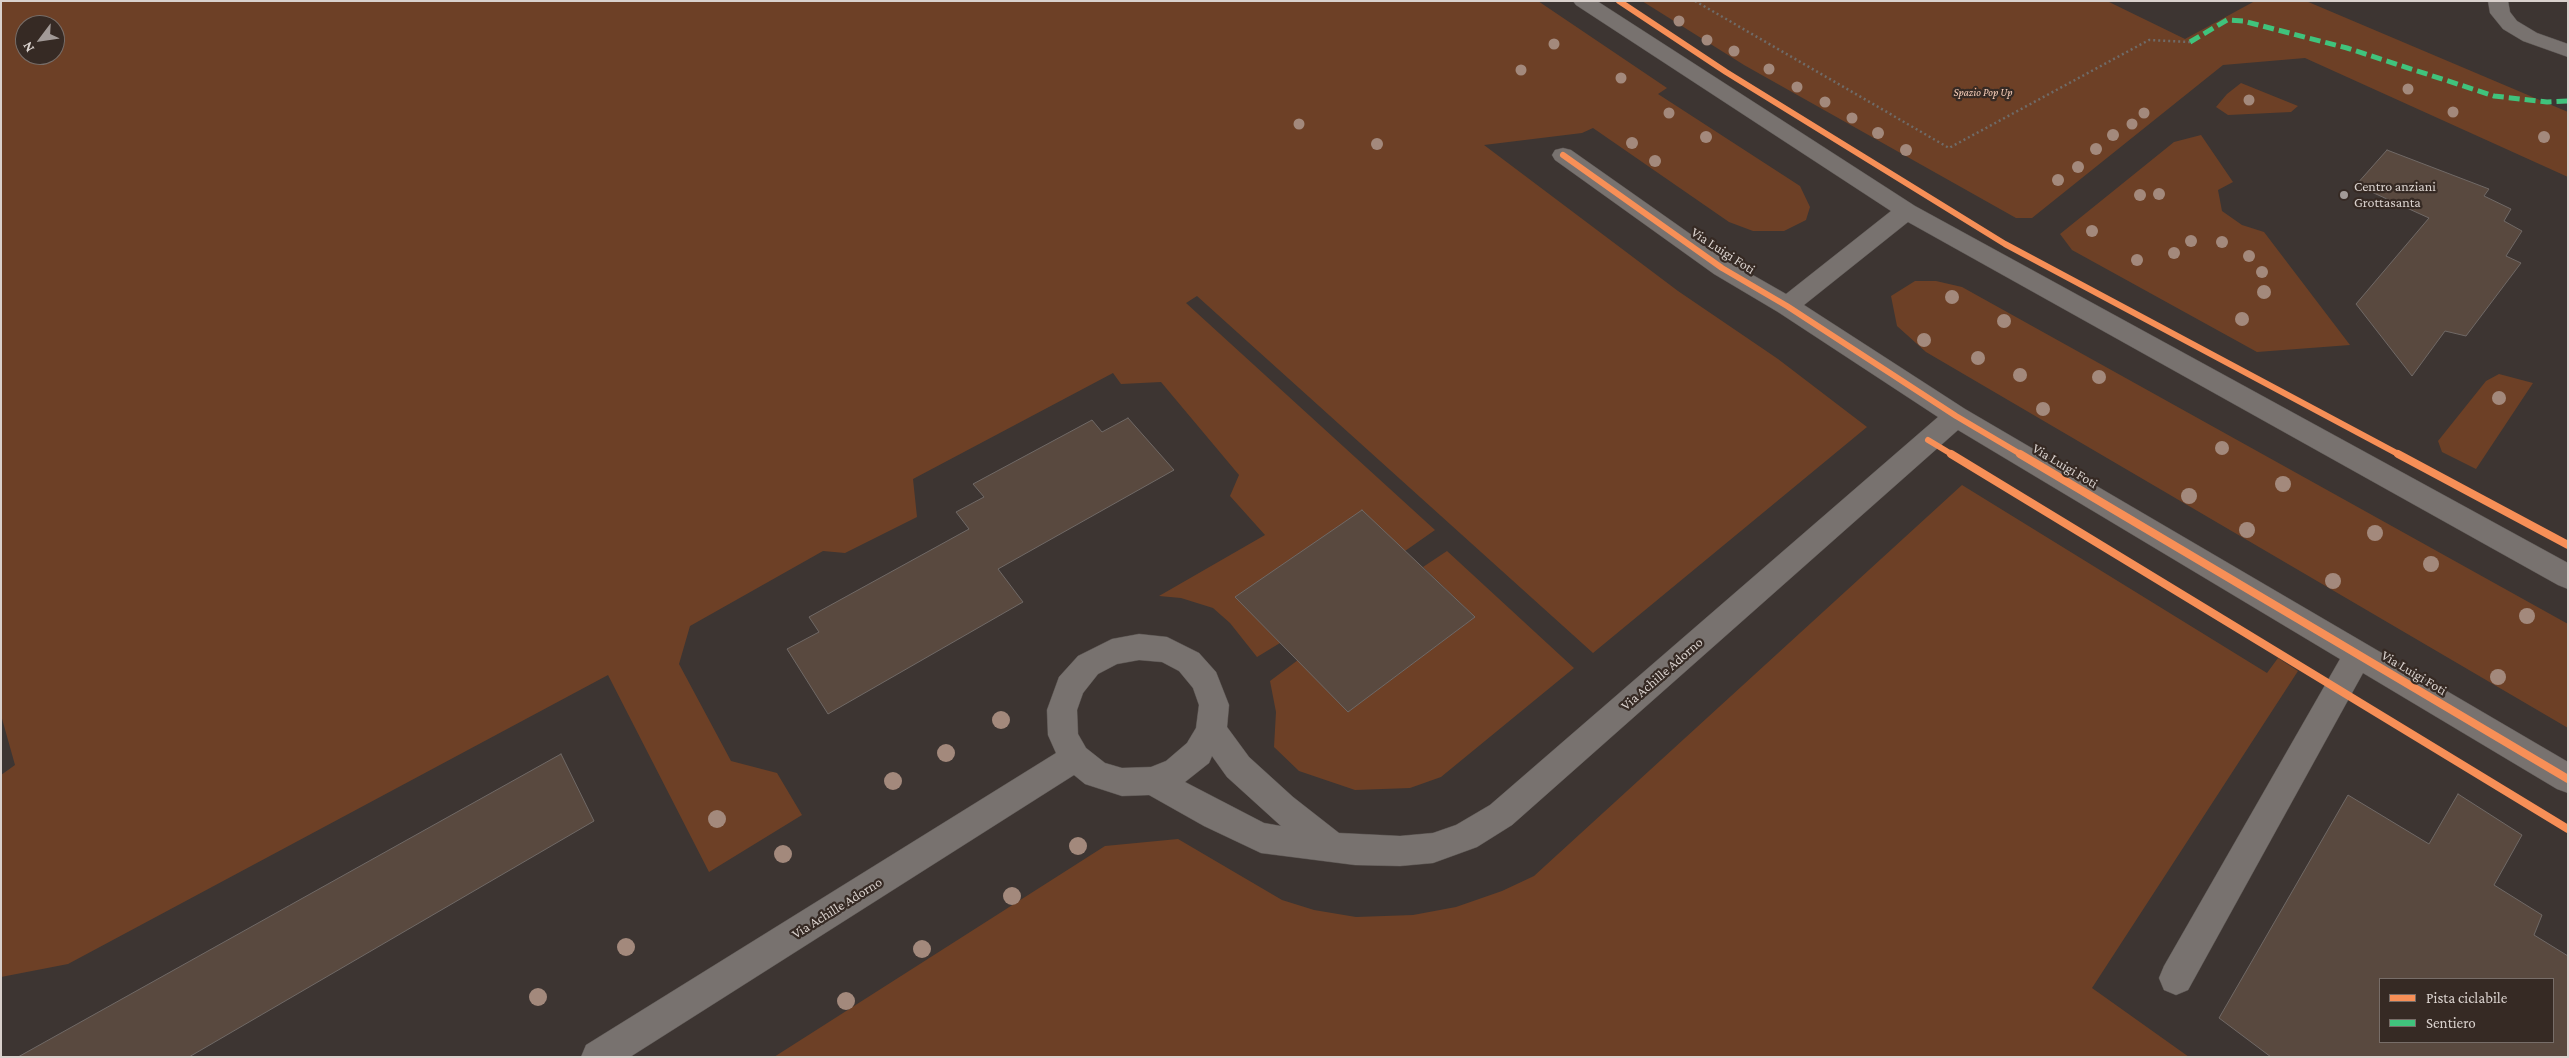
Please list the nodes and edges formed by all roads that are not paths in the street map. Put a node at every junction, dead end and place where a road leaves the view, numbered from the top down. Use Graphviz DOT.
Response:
graph roads {
  1 [pos="1583,1"];
  2 [pos="2498,1"];
  3 [pos="2568,51"];
  4 [pos="1563,155"];
  5 [pos="1907,211"];
  6 [pos="1787,306"];
  7 [pos="1956,416"];
  8 [pos="2568,576"];
  9 [pos="2358,654"];
  10 [pos="1212,730"];
  11 [pos="1076,758"];
  12 [pos="2568,779"];
  13 [pos="1151,781"];
  14 [pos="1332,846"];
  15 [pos="2176,978"];
  16 [pos="598,1057"];
  1 -- 5 [label="street"];
  2 -- 3 [label="street"];
  4 -- 6 [label="street, Via Luigi Foti"];
  5 -- 6 [label="street"];
  5 -- 8 [label="street"];
  6 -- 7 [label="street, Via Luigi Foti"];
  7 -- 9 [label="street, Via Luigi Foti"];
  7 -- 14 [label="street, Via Achille Adorno"];
  9 -- 12 [label="street, Via Luigi Foti"];
  9 -- 15 [label="street"];
  10 -- 11 [label="street"];
  10 -- 13 [label="street"];
  10 -- 14 [label="street"];
  11 -- 13 [label="street"];
  11 -- 16 [label="street, Via Achille Adorno"];
  13 -- 14 [label="street, Via Achille Adorno"];
}
